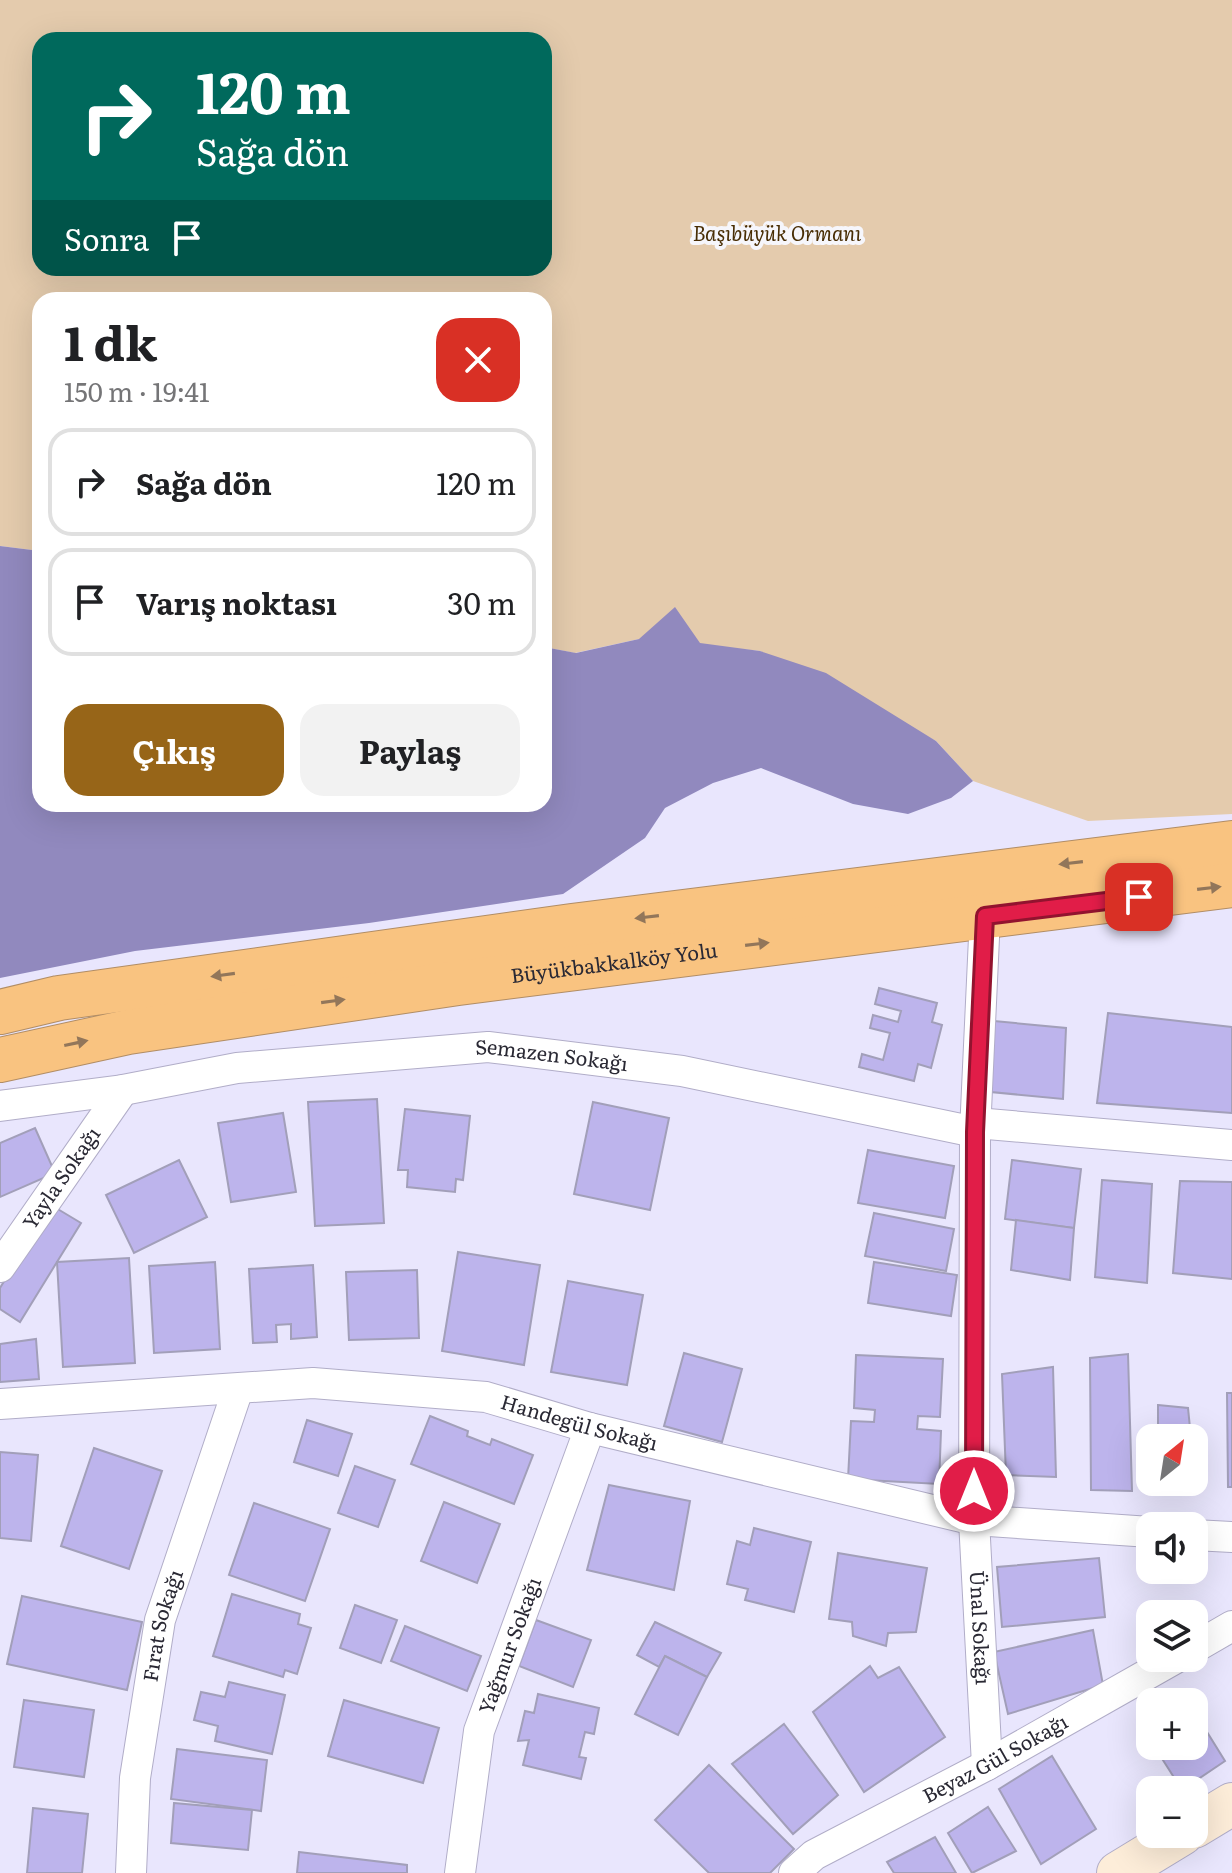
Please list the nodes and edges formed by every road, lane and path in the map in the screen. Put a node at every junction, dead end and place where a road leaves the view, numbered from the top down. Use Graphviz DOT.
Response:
graph roads {
  1 [pos="1232,843"];
  2 [pos="1232,885"];
  3 [pos="985,916"];
  4 [pos="0,1012"];
  5 [pos="0,1060"];
  6 [pos="123,1090"];
  7 [pos="0,1106"];
  8 [pos="976,1128"];
  9 [pos="1232,1145"];
  10 [pos="0,1267"];
  11 [pos="238,1389"];
  12 [pos="0,1404"];
  13 [pos="590,1428"];
  14 [pos="974,1520"];
  15 [pos="1136,1531"];
  16 [pos="1208,1536"];
  17 [pos="1232,1537"];
  18 [pos="1232,1626"];
  19 [pos="1208,1640"];
  20 [pos="1151,1672"];
  21 [pos="987,1765"];
  22 [pos="1232,1804"];
  23 [pos="1208,1819"];
  24 [pos="1159,1848"];
  25 [pos="812,1867"];
  26 [pos="131,1873"];
  27 [pos="460,1873"];
  28 [pos="1118,1873"];
  1 -- 4 [label="highway, Büyükbakkalköy Yolu, one-way"];
  3 -- 2 [label="highway, Büyükbakkalköy Yolu, one-way"];
  5 -- 3 [label="highway, Büyükbakkalköy Yolu, one-way"];
  3 -- 8 [label="street, Ünal Sokağı"];
  6 -- 7 [label="street, Semazen Sokağı"];
  6 -- 8 [label="street, Semazen Sokağı"];
  6 -- 10 [label="street, Yayla Sokağı"];
  8 -- 9 [label="street, Semazen Sokağı"];
  8 -- 14 [label="street, Ünal Sokağı"];
  11 -- 12 [label="street, Handegül Sokağı"];
  11 -- 13 [label="street, Handegül Sokağı"];
  11 -- 26 [label="street, Fırat Sokağı"];
  13 -- 14 [label="street, Handegül Sokağı"];
  13 -- 27 [label="street, Yağmur Sokağı"];
  14 -- 15 [label="street, Handegül Sokağı"];
  14 -- 21 [label="street, Ünal Sokağı"];
  16 -- 17 [label="street"];
  18 -- 19 [label="street"];
  20 -- 21 [label="street, Beyaz Gül Sokağı"];
  21 -- 25 [label="street, Beyaz Gül Sokağı"];
  22 -- 23 [label="street"];
  24 -- 28 [label="street"];
}
